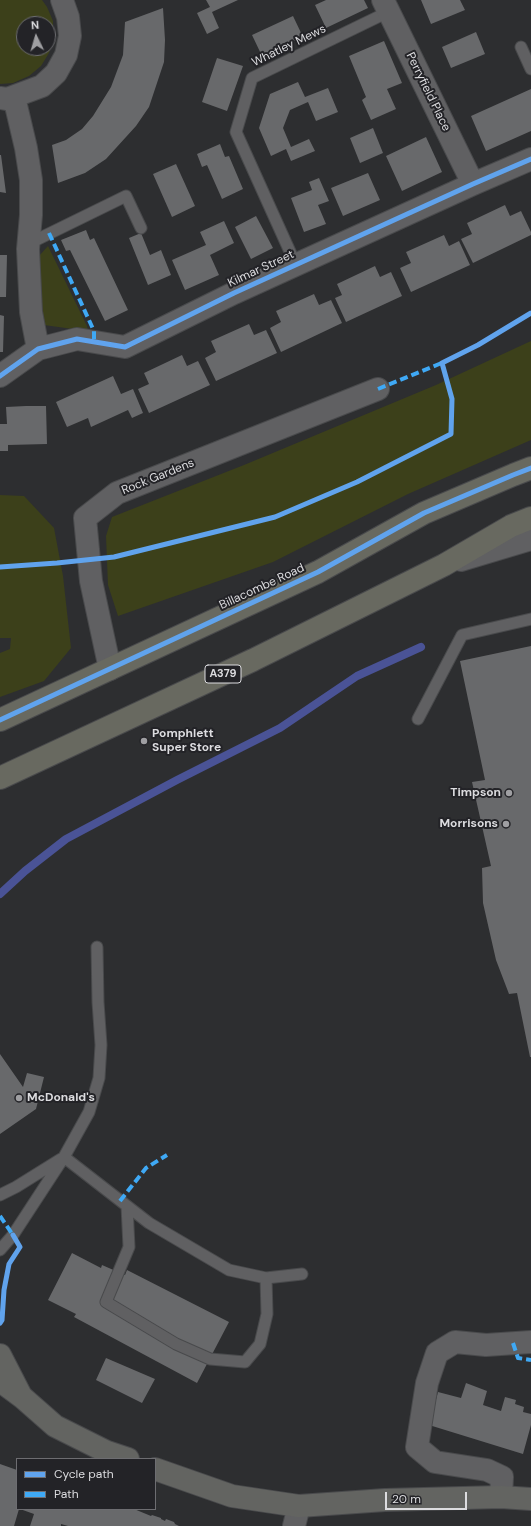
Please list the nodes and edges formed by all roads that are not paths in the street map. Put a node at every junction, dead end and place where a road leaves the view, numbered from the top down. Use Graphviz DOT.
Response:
graph roads {
  1 [pos="62,0"];
  2 [pos="386,6"];
  3 [pos="522,47"];
  4 [pos="531,69"];
  5 [pos="7,98"];
  6 [pos="531,159"];
  7 [pos="473,184"];
  8 [pos="141,228"];
  9 [pos="28,244"];
  10 [pos="296,265"];
  11 [pos="38,349"];
  12 [pos="0,376"];
  13 [pos="378,389"];
  14 [pos="531,468"];
  15 [pos="531,518"];
  16 [pos="531,539"];
  17 [pos="444,565"];
  18 [pos="531,619"];
  19 [pos="110,669"];
  20 [pos="418,719"];
  21 [pos="0,720"];
  22 [pos="0,778"];
  23 [pos="97,947"];
  24 [pos="64,1157"];
  25 [pos="0,1195"];
  26 [pos="127,1206"];
  27 [pos="0,1250"];
  28 [pos="302,1274"];
  29 [pos="266,1278"];
  30 [pos="531,1342"];
  31 [pos="0,1355"];
  32 [pos="0,1382"];
  33 [pos="22,1397"];
  34 [pos="125,1458"];
  35 [pos="156,1469"];
  36 [pos="501,1498"];
  37 [pos="531,1499"];
  38 [pos="296,1516"];
  1 -- 5 [label="street"];
  2 -- 7 [label="street, Perryfield Place"];
  2 -- 10 [label="lane, Whatley Mews"];
  3 -- 4 [label="lane"];
  5 -- 9 [label="street"];
  6 -- 7 [label="street, Kilmar Street"];
  7 -- 10 [label="street, Kilmar Street"];
  8 -- 9 [label="lane"];
  9 -- 11 [label="street"];
  10 -- 11 [label="street, Kilmar Street"];
  11 -- 12 [label="street, Kilmar Street"];
  13 -- 19 [label="street, Rock Gardens"];
  14 -- 19 [label="main road, Billacombe Road"];
  15 -- 17 [label="main road, A379"];
  16 -- 17 [label="street"];
  17 -- 22 [label="main road, A379"];
  18 -- 20 [label="lane"];
  19 -- 21 [label="main road, Billacombe Road"];
  23 -- 24 [label="lane"];
  24 -- 25 [label="lane"];
  24 -- 26 [label="lane"];
  24 -- 27 [label="lane"];
  26 -- 29 [label="lane"];
  26 -- 29 [label="lane"];
  28 -- 29 [label="lane"];
  30 -- 36 [label="street"];
  31 -- 33 [label="street"];
  32 -- 33 [label="street"];
  33 -- 34 [label="street"];
  35 -- 38 [label="street"];
  36 -- 37 [label="street"];
  36 -- 38 [label="street"];
}
